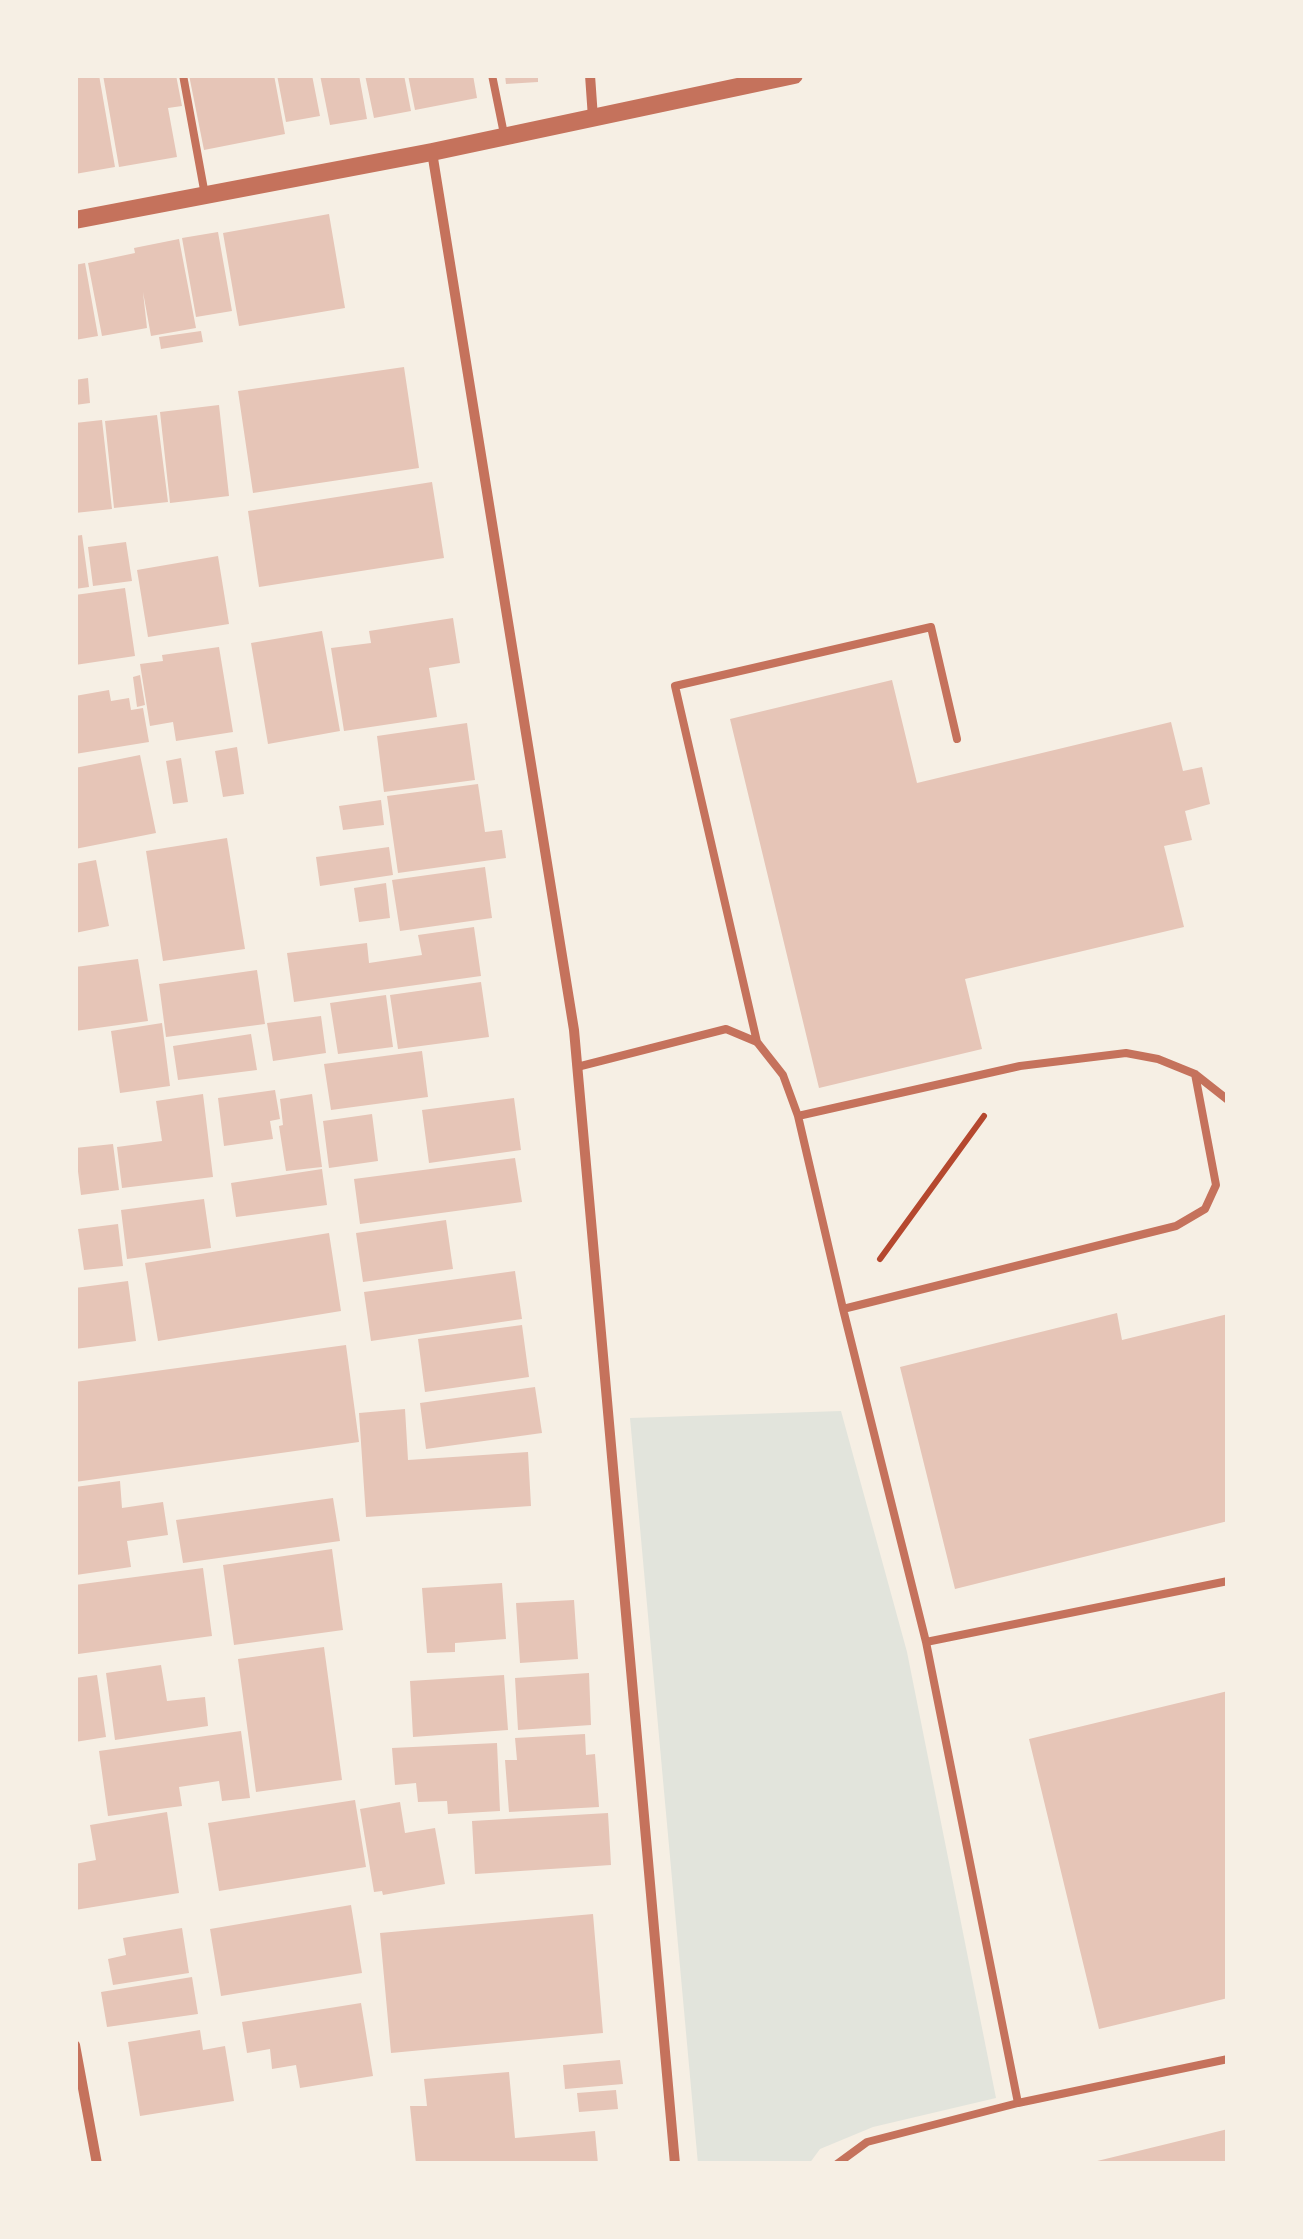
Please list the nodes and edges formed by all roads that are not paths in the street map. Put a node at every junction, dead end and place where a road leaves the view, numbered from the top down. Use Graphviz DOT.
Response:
graph roads {
  1 [pos="183,75"];
  2 [pos="492,75"];
  3 [pos="590,75"];
  4 [pos="794,75"];
  5 [pos="593,118"];
  6 [pos="505,137"];
  7 [pos="432,152"];
  8 [pos="205,195"];
  9 [pos="75,220"];
  10 [pos="957,739"];
  11 [pos="756,1042"];
  12 [pos="577,1067"];
  13 [pos="1195,1074"];
  14 [pos="1228,1100"];
  15 [pos="798,1116"];
  16 [pos="843,1309"];
  17 [pos="1228,1581"];
  18 [pos="926,1642"];
  19 [pos="75,2044"];
  20 [pos="1228,2059"];
  21 [pos="1018,2103"];
  22 [pos="97,2164"];
  23 [pos="676,2164"];
  24 [pos="838,2164"];
  1 -- 8 [label="lane"];
  2 -- 6 [label="lane"];
  3 -- 5 [label="street"];
  4 -- 5 [label="street"];
  5 -- 6 [label="street"];
  6 -- 7 [label="street"];
  7 -- 8 [label="street"];
  7 -- 12 [label="street"];
  8 -- 9 [label="street"];
  10 -- 11 [label="lane"];
  11 -- 12 [label="lane"];
  11 -- 15 [label="lane"];
  12 -- 23 [label="street"];
  13 -- 14 [label="lane"];
  13 -- 15 [label="lane"];
  13 -- 16 [label="lane"];
  15 -- 16 [label="lane"];
  16 -- 18 [label="lane"];
  17 -- 18 [label="lane"];
  18 -- 21 [label="lane"];
  19 -- 22 [label="street"];
  20 -- 21 [label="lane"];
  21 -- 24 [label="lane"];
}
